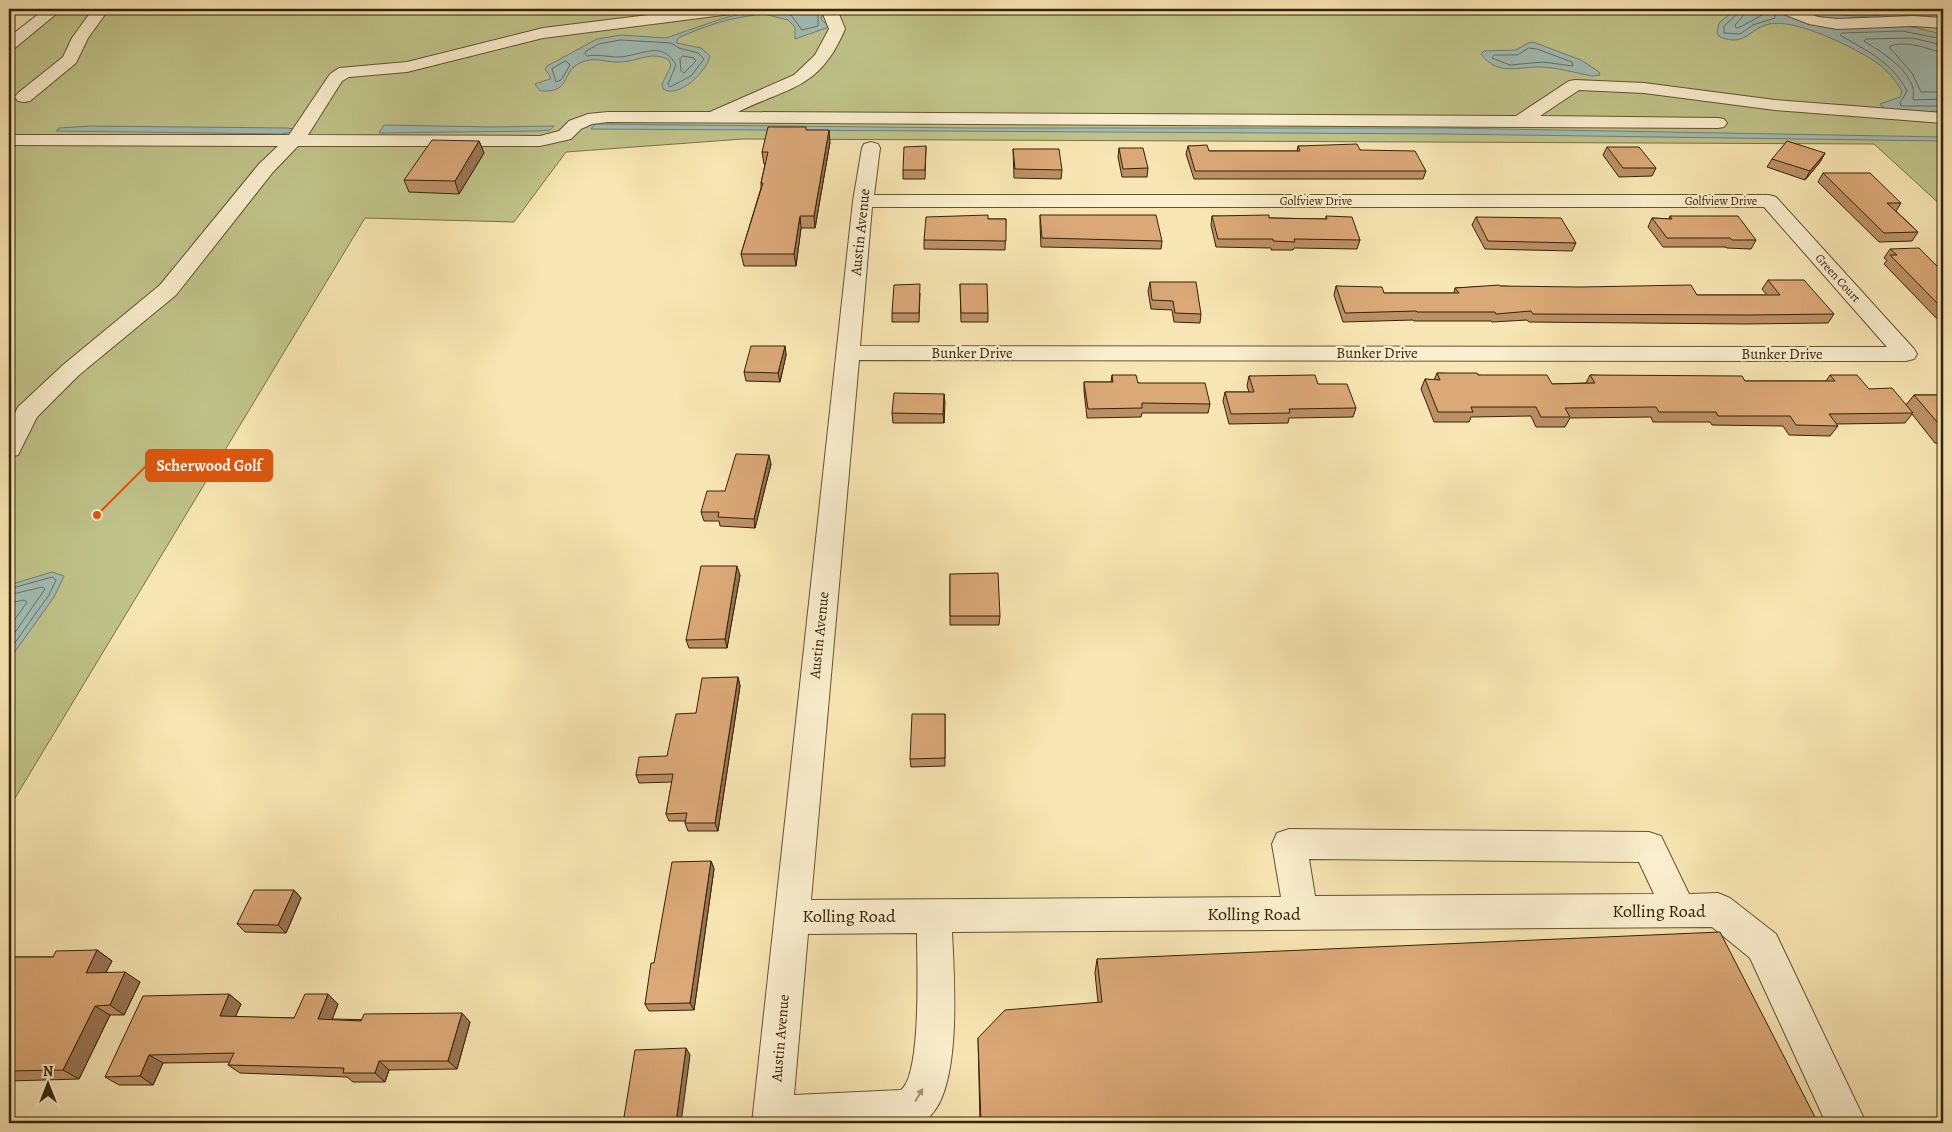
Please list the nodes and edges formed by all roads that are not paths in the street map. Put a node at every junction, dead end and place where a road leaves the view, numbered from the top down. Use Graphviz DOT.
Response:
graph roads {
  1 [pos="54,9"];
  2 [pos="102,9"];
  3 [pos="730,9"];
  4 [pos="829,9"];
  5 [pos="1783,9"];
  6 [pos="1943,23"];
  7 [pos="9,45"];
  8 [pos="1575,85"];
  9 [pos="1547,86"];
  10 [pos="24,97"];
  11 [pos="619,101"];
  12 [pos="673,118"];
  13 [pos="1943,118"];
  14 [pos="1520,121"];
  15 [pos="1718,123"];
  16 [pos="9,140"];
  17 [pos="294,140"];
  18 [pos="871,148"];
  19 [pos="863,201"];
  20 [pos="1769,201"];
  21 [pos="848,353"];
  22 [pos="1906,354"];
  23 [pos="9,449"];
  24 [pos="1679,911"];
  25 [pos="1301,913"];
  26 [pos="934,916"];
  27 [pos="791,917"];
  28 [pos="772,1120"];
  29 [pos="1846,1123"];
  1 -- 7 [label="street"];
  2 -- 10 [label="street"];
  3 -- 17 [label="street"];
  4 -- 12 [label="street"];
  5 -- 6 [label="street"];
  8 -- 9 [label="street"];
  8 -- 13 [label="street"];
  8 -- 14 [label="street"];
  11 -- 12 [label="street"];
  12 -- 14 [label="street"];
  12 -- 17 [label="street"];
  14 -- 15 [label="street"];
  16 -- 17 [label="street"];
  17 -- 23 [label="street"];
  18 -- 19 [label="street, Austin Avenue"];
  19 -- 20 [label="street, Golfview Drive"];
  19 -- 21 [label="street, Austin Avenue"];
  20 -- 22 [label="street, Green Court"];
  21 -- 22 [label="street, Bunker Drive"];
  21 -- 27 [label="street, Austin Avenue"];
  24 -- 25 [label="street, Kolling Road"];
  24 -- 25 [label="street"];
  24 -- 29 [label="street, Kolling Road"];
  25 -- 26 [label="street, Kolling Road"];
  26 -- 27 [label="street, Kolling Road"];
  28 -- 26 [label="street, one-way"];
  27 -- 28 [label="street, Austin Avenue"];
}
